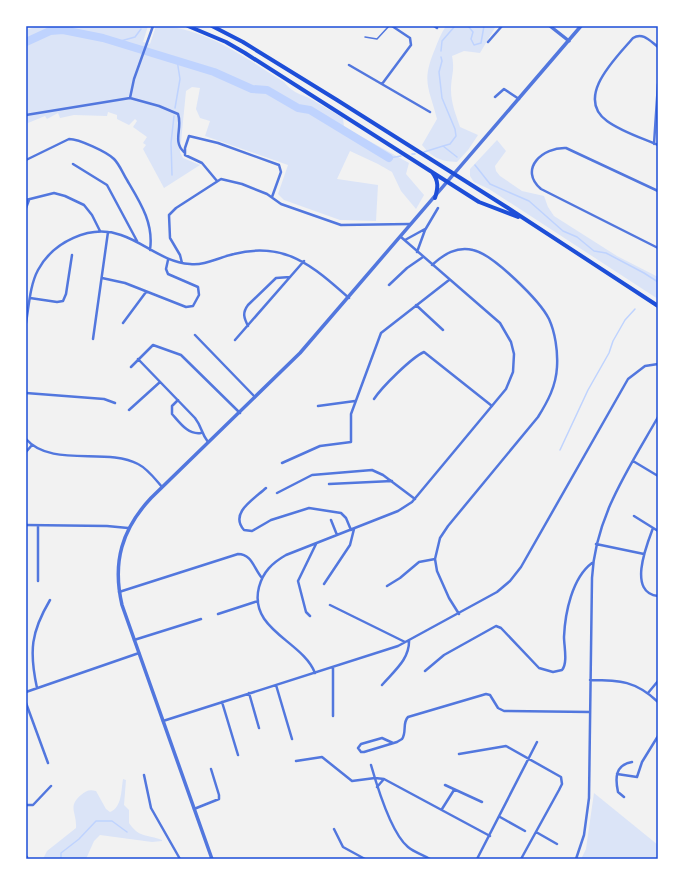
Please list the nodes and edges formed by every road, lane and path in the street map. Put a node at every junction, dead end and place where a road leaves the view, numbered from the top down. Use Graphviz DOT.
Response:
graph roads {
  1 [pos="152,26"];
  2 [pos="188,26"];
  3 [pos="212,26"];
  4 [pos="389,26"];
  5 [pos="392,26"];
  6 [pos="502,26"];
  7 [pos="550,26"];
  8 [pos="581,26"];
  9 [pos="365,37"];
  10 [pos="569,41"];
  11 [pos="488,42"];
  12 [pos="658,47"];
  13 [pos="349,65"];
  14 [pos="382,84"];
  15 [pos="658,84"];
  16 [pos="496,97"];
  17 [pos="130,98"];
  18 [pos="520,99"];
  19 [pos="430,112"];
  20 [pos="26,115"];
  21 [pos="654,144"];
  22 [pos="658,145"];
  23 [pos="184,152"];
  24 [pos="26,160"];
  25 [pos="73,164"];
  26 [pos="431,171"];
  27 [pos="454,175"];
  28 [pos="217,181"];
  29 [pos="448,182"];
  30 [pos="658,191"];
  31 [pos="272,197"];
  32 [pos="435,198"];
  33 [pos="27,200"];
  34 [pos="26,208"];
  35 [pos="438,208"];
  36 [pos="520,217"];
  37 [pos="413,224"];
  38 [pos="425,229"];
  39 [pos="100,231"];
  40 [pos="108,232"];
  41 [pos="401,237"];
  42 [pos="405,240"];
  43 [pos="138,243"];
  44 [pos="658,248"];
  45 [pos="150,250"];
  46 [pos="417,252"];
  47 [pos="72,254"];
  48 [pos="423,257"];
  49 [pos="168,260"];
  50 [pos="304,261"];
  51 [pos="182,263"];
  52 [pos="432,264"];
  53 [pos="291,277"];
  54 [pos="102,278"];
  55 [pos="448,280"];
  56 [pos="390,285"];
  57 [pos="146,292"];
  58 [pos="30,298"];
  59 [pos="348,298"];
  60 [pos="416,305"];
  61 [pos="658,306"];
  62 [pos="26,323"];
  63 [pos="123,323"];
  64 [pos="248,327"];
  65 [pos="443,330"];
  66 [pos="195,335"];
  67 [pos="93,339"];
  68 [pos="235,340"];
  69 [pos="138,359"];
  70 [pos="658,364"];
  71 [pos="131,367"];
  72 [pos="160,382"];
  73 [pos="26,393"];
  74 [pos="256,398"];
  75 [pos="374,399"];
  76 [pos="178,400"];
  77 [pos="355,401"];
  78 [pos="115,403"];
  79 [pos="318,406"];
  80 [pos="492,406"];
  81 [pos="129,410"];
  82 [pos="240,413"];
  83 [pos="658,417"];
  84 [pos="201,433"];
  85 [pos="26,439"];
  86 [pos="209,442"];
  87 [pos="32,445"];
  88 [pos="26,452"];
  89 [pos="633,462"];
  90 [pos="282,463"];
  91 [pos="658,476"];
  92 [pos="392,481"];
  93 [pos="329,484"];
  94 [pos="162,487"];
  95 [pos="266,488"];
  96 [pos="277,493"];
  97 [pos="415,499"];
  98 [pos="634,516"];
  99 [pos="331,520"];
  100 [pos="26,525"];
  101 [pos="38,526"];
  102 [pos="128,528"];
  103 [pos="653,528"];
  104 [pos="352,529"];
  105 [pos="658,531"];
  106 [pos="337,535"];
  107 [pos="316,544"];
  108 [pos="596,544"];
  109 [pos="644,554"];
  110 [pos="435,559"];
  111 [pos="593,563"];
  112 [pos="262,578"];
  113 [pos="38,581"];
  114 [pos="324,584"];
  115 [pos="387,586"];
  116 [pos="119,592"];
  117 [pos="658,596"];
  118 [pos="50,600"];
  119 [pos="258,602"];
  120 [pos="330,605"];
  121 [pos="218,614"];
  122 [pos="459,614"];
  123 [pos="310,616"];
  124 [pos="201,619"];
  125 [pos="134,640"];
  126 [pos="410,640"];
  127 [pos="405,643"];
  128 [pos="139,653"];
  129 [pos="333,667"];
  130 [pos="425,671"];
  131 [pos="315,673"];
  132 [pos="590,680"];
  133 [pos="658,681"];
  134 [pos="382,684"];
  135 [pos="276,685"];
  136 [pos="37,688"];
  137 [pos="26,692"];
  138 [pos="249,693"];
  139 [pos="648,693"];
  140 [pos="222,702"];
  141 [pos="658,702"];
  142 [pos="26,703"];
  143 [pos="590,712"];
  144 [pos="333,716"];
  145 [pos="163,721"];
  146 [pos="259,728"];
  147 [pos="658,736"];
  148 [pos="292,739"];
  149 [pos="537,742"];
  150 [pos="393,743"];
  151 [pos="459,754"];
  152 [pos="238,755"];
  153 [pos="530,759"];
  154 [pos="296,761"];
  155 [pos="632,762"];
  156 [pos="48,763"];
  157 [pos="371,765"];
  158 [pos="210,769"];
  159 [pos="617,774"];
  160 [pos="144,775"];
  161 [pos="375,778"];
  162 [pos="384,779"];
  163 [pos="445,785"];
  164 [pos="51,786"];
  165 [pos="377,787"];
  166 [pos="454,790"];
  167 [pos="624,798"];
  168 [pos="482,802"];
  169 [pos="26,805"];
  170 [pos="194,809"];
  171 [pos="442,809"];
  172 [pos="500,818"];
  173 [pos="334,829"];
  174 [pos="525,832"];
  175 [pos="536,832"];
  176 [pos="490,836"];
  177 [pos="558,844"];
  178 [pos="180,859"];
  179 [pos="212,859"];
  180 [pos="365,859"];
  181 [pos="430,859"];
  182 [pos="477,859"];
  183 [pos="521,859"];
  184 [pos="576,859"];
  1 -- 17 [label="street"];
  2 -- 26 [label="main road"];
  3 -- 27 [label="main road"];
  4 -- 9 [label="lane"];
  5 -- 14 [label="street"];
  6 -- 11 [label="street"];
  7 -- 10 [label="street"];
  8 -- 10 [label="street"];
  10 -- 18 [label="street"];
  12 -- 21 [label="street"];
  13 -- 14 [label="street"];
  14 -- 19 [label="street"];
  15 -- 21 [label="street"];
  16 -- 18 [label="street"];
  17 -- 20 [label="street"];
  17 -- 23 [label="street"];
  18 -- 27 [label="street"];
  21 -- 22 [label="street"];
  23 -- 28 [label="street"];
  23 -- 31 [label="street"];
  24 -- 45 [label="street"];
  25 -- 43 [label="street"];
  26 -- 29 [label="main road"];
  26 -- 32 [label="main road"];
  27 -- 29 [label="street"];
  27 -- 36 [label="main road"];
  28 -- 31 [label="street"];
  28 -- 51 [label="street"];
  29 -- 32 [label="street"];
  29 -- 36 [label="main road"];
  30 -- 44 [label="street"];
  31 -- 37 [label="street"];
  32 -- 37 [label="street"];
  33 -- 34 [label="street"];
  33 -- 39 [label="street"];
  35 -- 38 [label="street"];
  36 -- 61 [label="main road"];
  37 -- 41 [label="street"];
  38 -- 42 [label="street"];
  38 -- 46 [label="street"];
  39 -- 40 [label="street"];
  39 -- 58 [label="street"];
  40 -- 43 [label="street"];
  40 -- 54 [label="street"];
  41 -- 42 [label="street"];
  41 -- 59 [label="street"];
  42 -- 46 [label="street"];
  43 -- 45 [label="street"];
  45 -- 49 [label="street"];
  46 -- 48 [label="street"];
  47 -- 58 [label="street"];
  48 -- 52 [label="street"];
  48 -- 56 [label="street"];
  49 -- 51 [label="street"];
  49 -- 57 [label="street"];
  50 -- 51 [label="street"];
  50 -- 53 [label="street"];
  50 -- 59 [label="street"];
  52 -- 55 [label="street"];
  52 -- 110 [label="street"];
  53 -- 64 [label="street"];
  53 -- 64 [label="street"];
  54 -- 57 [label="street"];
  54 -- 67 [label="street"];
  55 -- 60 [label="street"];
  55 -- 80 [label="street"];
  57 -- 63 [label="street"];
  58 -- 62 [label="street"];
  59 -- 74 [label="street"];
  60 -- 65 [label="street"];
  60 -- 77 [label="street"];
  64 -- 68 [label="street"];
  66 -- 74 [label="street"];
  69 -- 71 [label="street"];
  69 -- 72 [label="street"];
  69 -- 82 [label="street"];
  70 -- 122 [label="street"];
  72 -- 76 [label="street"];
  72 -- 81 [label="street"];
  73 -- 78 [label="street"];
  74 -- 82 [label="street"];
  75 -- 80 [label="street"];
  76 -- 84 [label="street"];
  76 -- 84 [label="street"];
  77 -- 79 [label="street"];
  77 -- 90 [label="street"];
  80 -- 97 [label="street"];
  82 -- 86 [label="street"];
  83 -- 89 [label="street"];
  84 -- 86 [label="street"];
  85 -- 87 [label="street"];
  86 -- 94 [label="street"];
  87 -- 88 [label="street"];
  87 -- 94 [label="street"];
  89 -- 91 [label="street"];
  89 -- 108 [label="street"];
  92 -- 93 [label="street"];
  92 -- 96 [label="street"];
  92 -- 97 [label="street"];
  94 -- 102 [label="street"];
  95 -- 104 [label="street"];
  97 -- 104 [label="street"];
  98 -- 103 [label="street"];
  99 -- 106 [label="street"];
  100 -- 101 [label="street"];
  101 -- 102 [label="street"];
  101 -- 113 [label="street"];
  102 -- 116 [label="street"];
  103 -- 105 [label="street"];
  103 -- 109 [label="street"];
  104 -- 106 [label="street"];
  104 -- 114 [label="street"];
  106 -- 107 [label="street"];
  107 -- 112 [label="street"];
  107 -- 123 [label="street"];
  108 -- 109 [label="street"];
  108 -- 111 [label="street"];
  109 -- 117 [label="street"];
  110 -- 115 [label="street"];
  110 -- 122 [label="street"];
  111 -- 130 [label="street"];
  111 -- 132 [label="street"];
  112 -- 116 [label="street"];
  112 -- 119 [label="street"];
  116 -- 125 [label="street"];
  118 -- 136 [label="street"];
  119 -- 121 [label="street"];
  119 -- 131 [label="street"];
  120 -- 127 [label="street"];
  122 -- 126 [label="street"];
  124 -- 125 [label="street"];
  125 -- 128 [label="street"];
  126 -- 127 [label="street"];
  126 -- 134 [label="street"];
  127 -- 129 [label="street"];
  128 -- 136 [label="street"];
  128 -- 145 [label="street"];
  129 -- 131 [label="street"];
  129 -- 144 [label="street"];
  131 -- 135 [label="street"];
  132 -- 139 [label="street"];
  132 -- 143 [label="street"];
  133 -- 139 [label="street"];
  135 -- 138 [label="street"];
  135 -- 148 [label="street"];
  136 -- 137 [label="street"];
  138 -- 140 [label="street"];
  138 -- 146 [label="street"];
  139 -- 141 [label="street"];
  140 -- 145 [label="street"];
  140 -- 152 [label="street"];
  142 -- 156 [label="street"];
  143 -- 150 [label="street"];
  143 -- 184 [label="street"];
  145 -- 170 [label="street"];
  147 -- 159 [label="street"];
  149 -- 153 [label="street"];
  150 -- 150 [label="street"];
  151 -- 153 [label="street"];
  153 -- 172 [label="street"];
  153 -- 175 [label="street"];
  154 -- 161 [label="street"];
  155 -- 159 [label="street"];
  157 -- 161 [label="street"];
  158 -- 170 [label="street"];
  159 -- 167 [label="street"];
  160 -- 178 [label="street"];
  161 -- 162 [label="street"];
  161 -- 165 [label="street"];
  162 -- 165 [label="street"];
  162 -- 171 [label="street"];
  163 -- 166 [label="street"];
  164 -- 169 [label="street"];
  165 -- 181 [label="street"];
  166 -- 168 [label="street"];
  166 -- 171 [label="street"];
  170 -- 179 [label="street"];
  171 -- 176 [label="street"];
  172 -- 174 [label="street"];
  172 -- 176 [label="street"];
  173 -- 180 [label="street"];
  175 -- 177 [label="street"];
  175 -- 183 [label="street"];
  176 -- 182 [label="street"];
}
